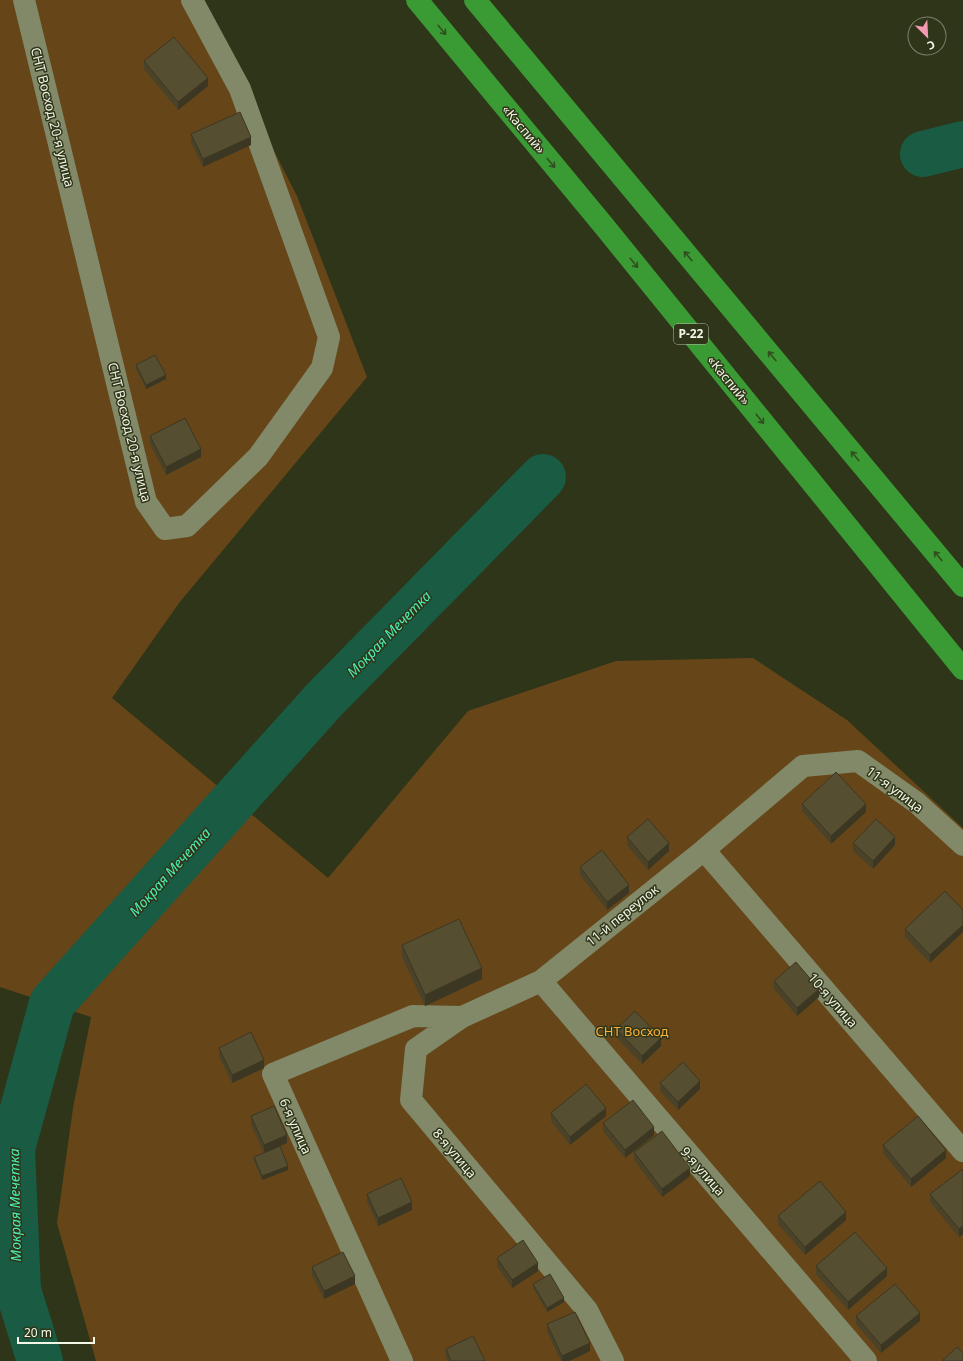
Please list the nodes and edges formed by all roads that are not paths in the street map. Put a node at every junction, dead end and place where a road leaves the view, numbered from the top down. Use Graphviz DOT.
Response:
graph roads {
  1 [pos="24,0"];
  2 [pos="192,0"];
  3 [pos="417,0"];
  4 [pos="475,0"];
  5 [pos="963,586"];
  6 [pos="963,669"];
  7 [pos="963,845"];
  8 [pos="704,850"];
  9 [pos="541,981"];
  10 [pos="462,1017"];
  11 [pos="963,1151"];
  12 [pos="402,1361"];
  13 [pos="612,1361"];
  14 [pos="866,1361"];
  1 -- 2 [label="street, СНТ Восход 20-я улица"];
  3 -- 6 [label="highway, «Каспий» / Р-22, one-way"];
  5 -- 4 [label="highway, one-way"];
  7 -- 8 [label="street, 11-я улица"];
  8 -- 9 [label="street, 11-й переулок"];
  8 -- 11 [label="street, 10-я улица"];
  9 -- 10 [label="street, 8-я улица"];
  9 -- 14 [label="street, 9-я улица"];
  10 -- 12 [label="street, 6-я улица"];
  10 -- 13 [label="street, 8-я улица"];
}
